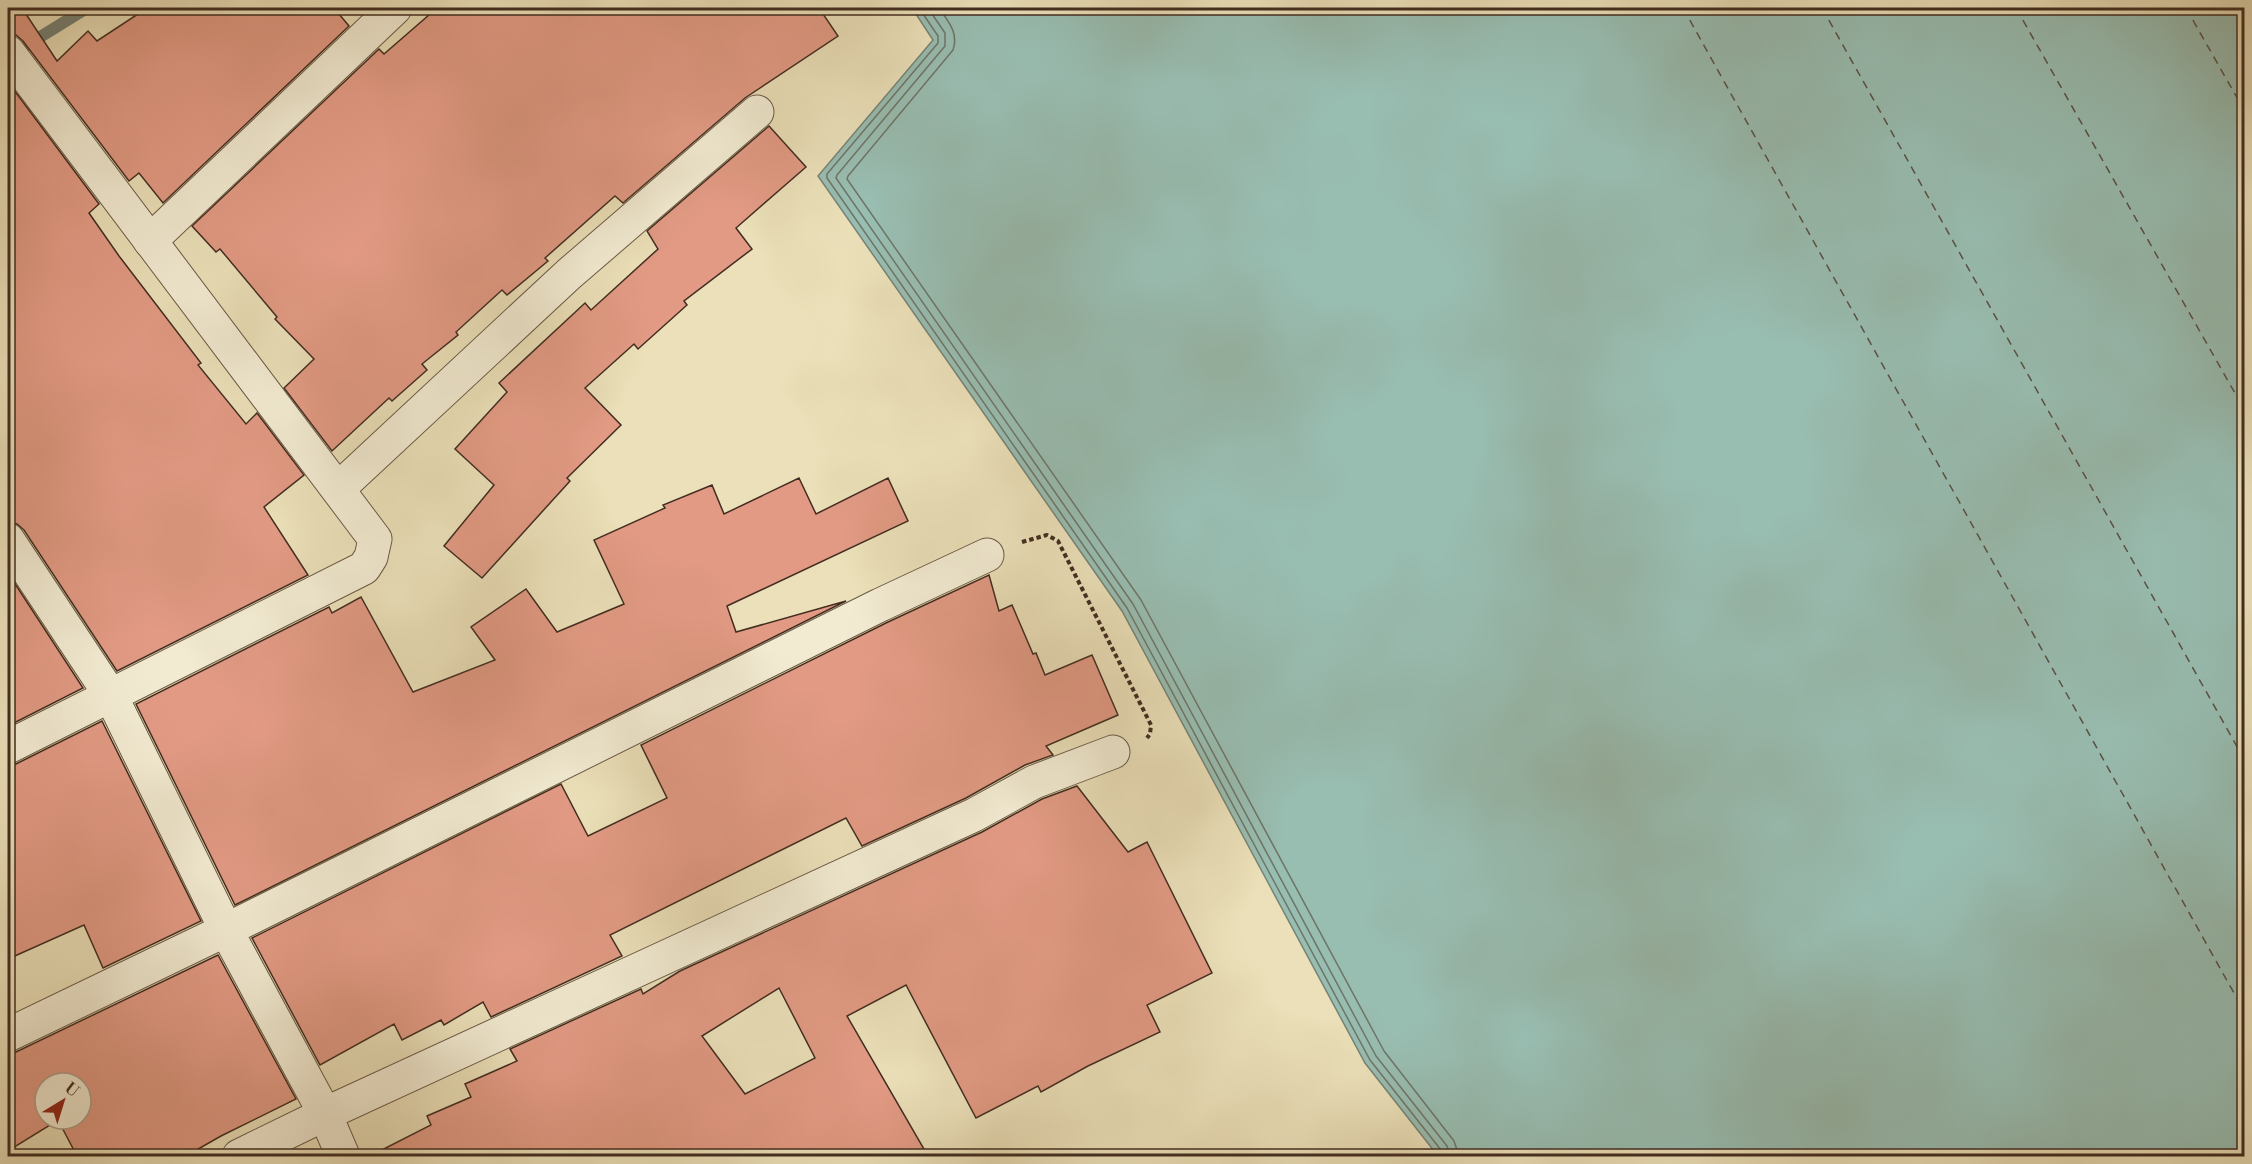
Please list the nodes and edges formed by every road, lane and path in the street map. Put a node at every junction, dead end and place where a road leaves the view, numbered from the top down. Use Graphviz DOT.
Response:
graph roads {
  1 [pos="395,8"];
  2 [pos="8,52"];
  3 [pos="757,112"];
  4 [pos="150,241"];
  5 [pos="338,489"];
  6 [pos="8,540"];
  7 [pos="987,555"];
  8 [pos="111,696"];
  9 [pos="8,747"];
  10 [pos="1113,752"];
  11 [pos="226,930"];
  12 [pos="8,1035"];
  13 [pos="324,1114"];
  14 [pos="238,1156"];
  15 [pos="343,1156"];
  1 -- 4 [label="street"];
  2 -- 4 [label="street"];
  3 -- 5 [label="street"];
  4 -- 5 [label="street"];
  5 -- 8 [label="street"];
  6 -- 8 [label="street"];
  7 -- 10 [label="path"];
  7 -- 11 [label="street"];
  8 -- 9 [label="street"];
  8 -- 11 [label="street"];
  10 -- 13 [label="street"];
  11 -- 12 [label="street"];
  11 -- 13 [label="street"];
  13 -- 14 [label="street"];
  13 -- 15 [label="street"];
}
